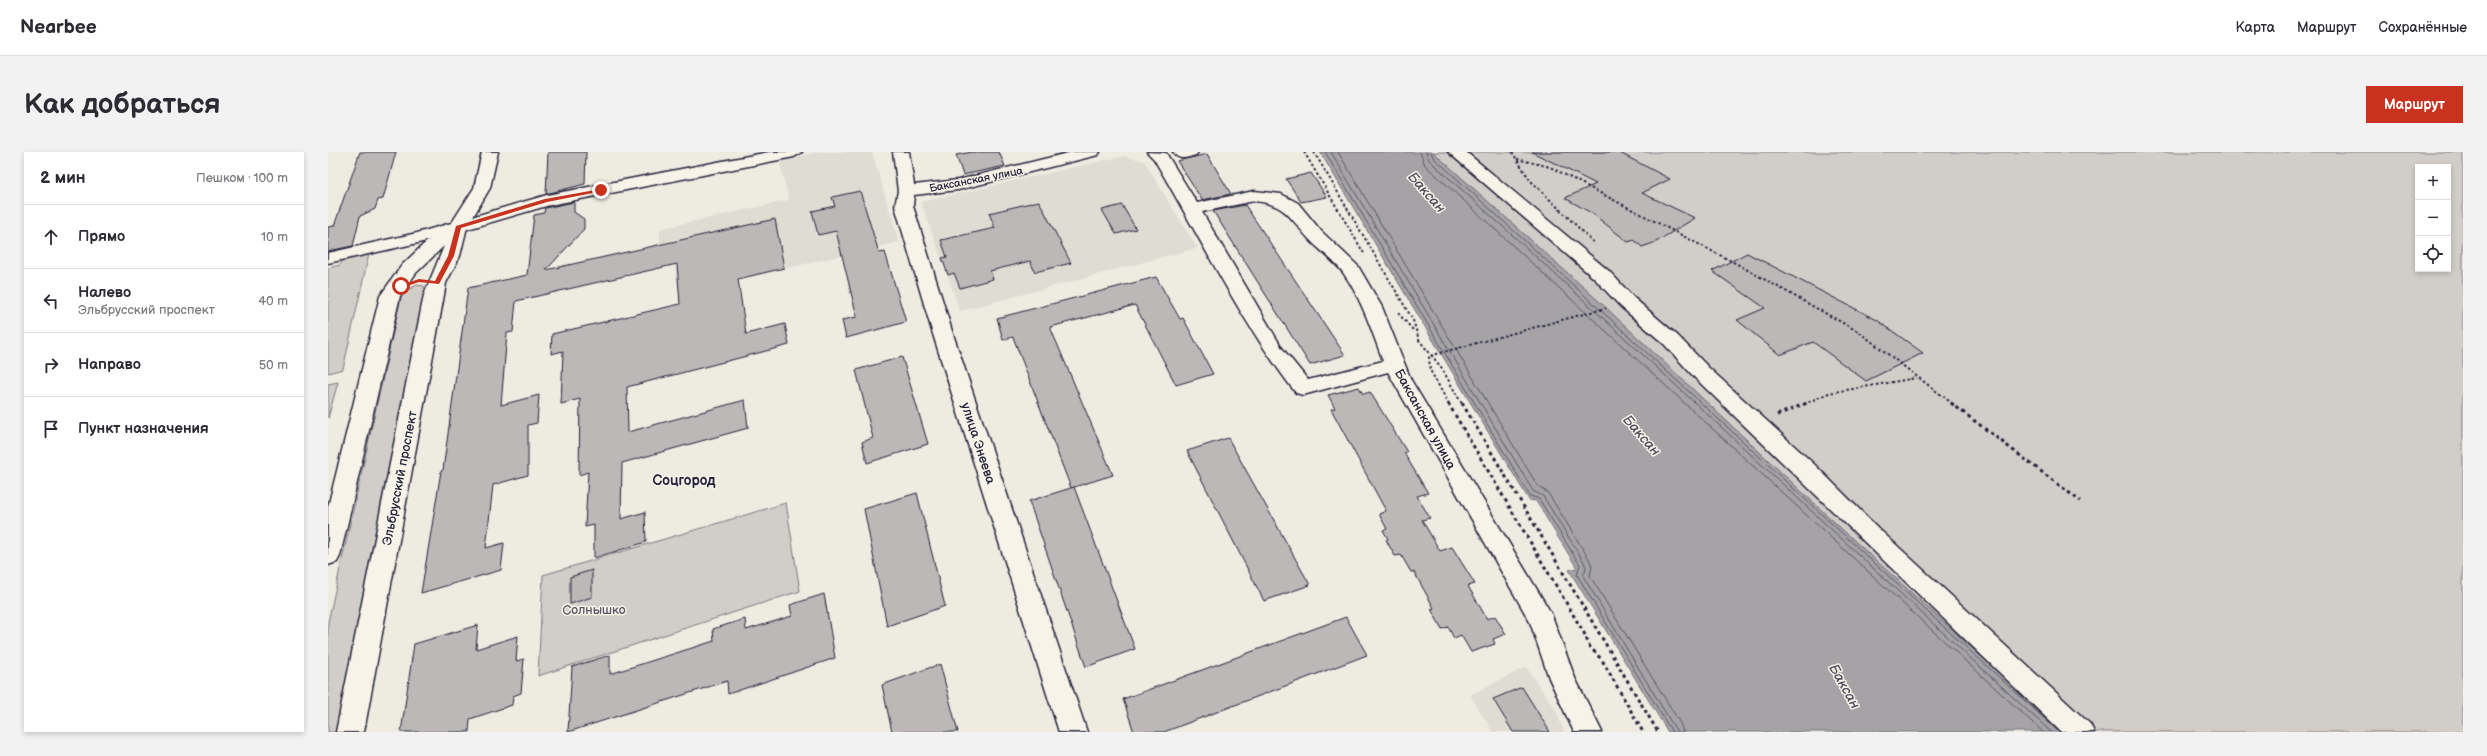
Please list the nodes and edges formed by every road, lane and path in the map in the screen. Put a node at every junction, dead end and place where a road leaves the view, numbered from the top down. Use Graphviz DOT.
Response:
graph roads {
  1 [pos="490,152"];
  2 [pos="794,152"];
  3 [pos="901,152"];
  4 [pos="1092,152"];
  5 [pos="1155,152"];
  6 [pos="1181,152"];
  7 [pos="1190,152"];
  8 [pos="1304,152"];
  9 [pos="1314,152"];
  10 [pos="1456,152"];
  11 [pos="1512,152"];
  12 [pos="1517,159"];
  13 [pos="1325,186"];
  14 [pos="906,191"];
  15 [pos="1192,209"];
  16 [pos="458,227"];
  17 [pos="328,258"];
  18 [pos="1602,275"];
  19 [pos="437,282"];
  20 [pos="394,291"];
  21 [pos="1627,302"];
  22 [pos="1429,356"];
  23 [pos="1395,364"];
  24 [pos="1916,378"];
  25 [pos="1756,424"];
  26 [pos="2080,501"];
  27 [pos="328,556"];
  28 [pos="350,732"];
  29 [pos="1073,732"];
  30 [pos="1588,732"];
  31 [pos="1643,732"];
  32 [pos="1658,732"];
  33 [pos="2080,732"];
  1 -- 16 [label="street, Эльбрусский проспект"];
  2 -- 16 [label="street"];
  3 -- 14 [label="street, улица Энеева"];
  4 -- 14 [label="street, Баксанская улица"];
  5 -- 15 [label="street"];
  6 -- 7 [label="street"];
  8 -- 13 [label="path"];
  9 -- 22 [label="path"];
  10 -- 18 [label="street"];
  11 -- 12 [label="path"];
  12 -- 18 [label="path"];
  12 -- 24 [label="path"];
  14 -- 29 [label="street, улица Энеева"];
  15 -- 23 [label="street, Баксанская улица"];
  15 -- 23 [label="street"];
  16 -- 17 [label="street"];
  16 -- 19 [label="street, Эльбрусский проспект"];
  16 -- 20 [label="street, Эльбрусский проспект"];
  18 -- 21 [label="street"];
  19 -- 20 [label="street"];
  19 -- 28 [label="street, Эльбрусский проспект"];
  20 -- 27 [label="street, Эльбрусский проспект"];
  21 -- 22 [label="path"];
  21 -- 25 [label="street"];
  22 -- 31 [label="path"];
  22 -- 32 [label="path"];
  23 -- 30 [label="street, Баксанская улица"];
  24 -- 25 [label="path"];
  24 -- 26 [label="path"];
  25 -- 33 [label="street"];
}
